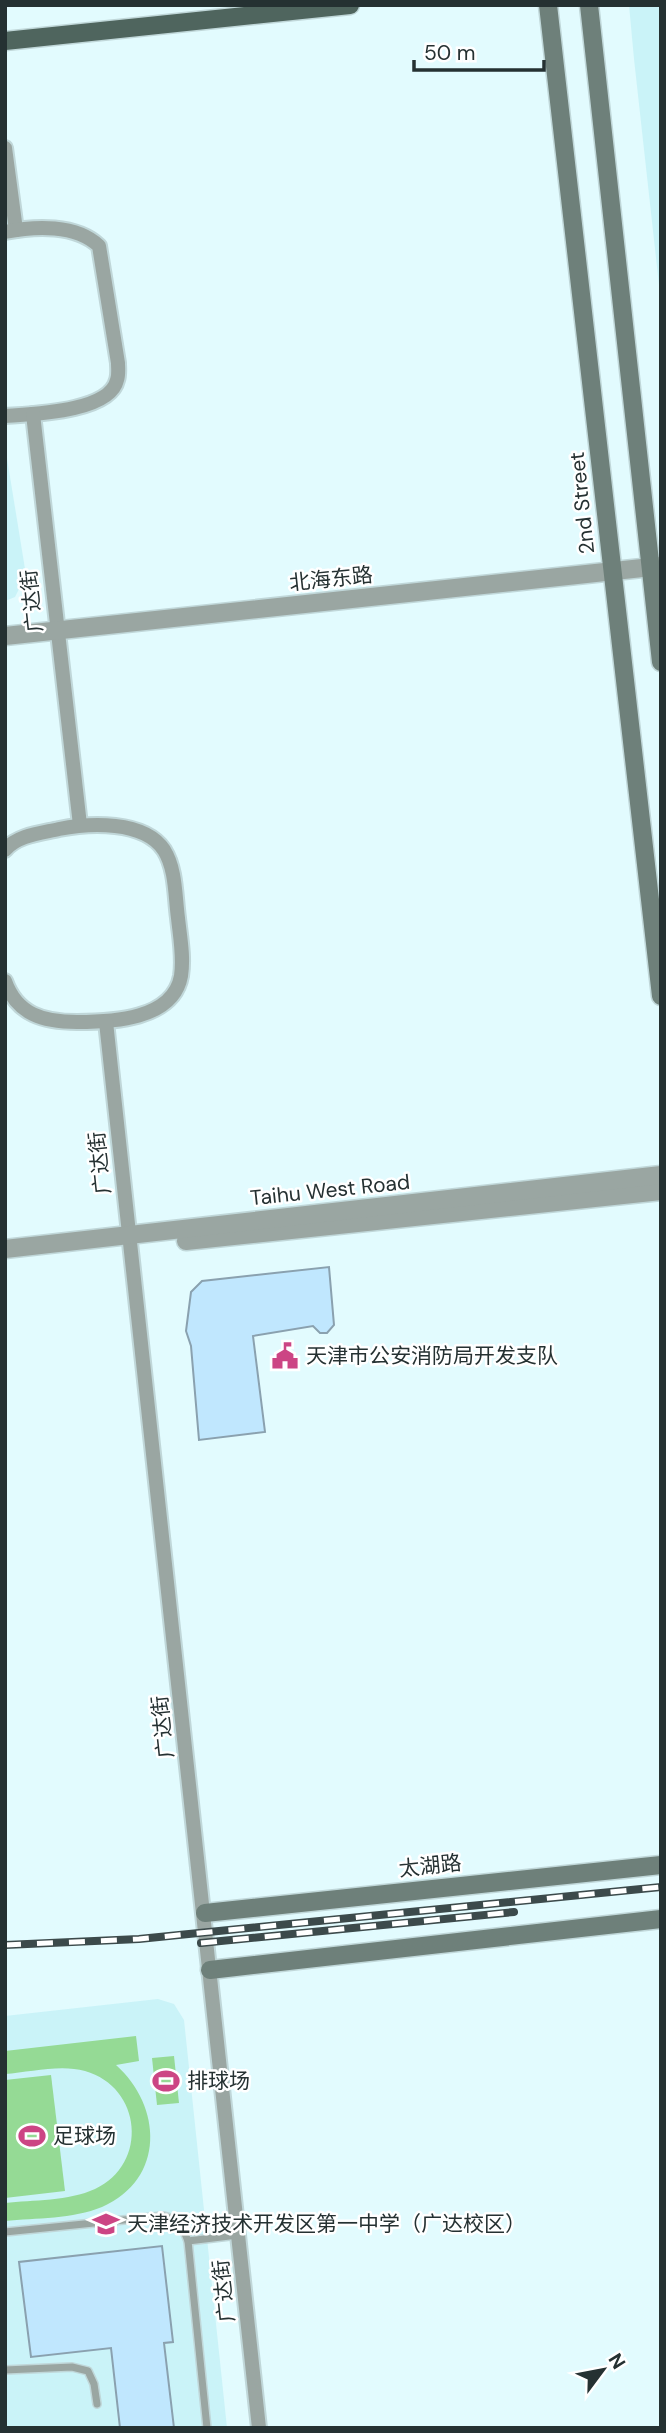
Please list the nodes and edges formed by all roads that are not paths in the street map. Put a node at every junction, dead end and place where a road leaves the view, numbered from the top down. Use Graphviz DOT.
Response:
graph roads {
  1 [pos="350,5"];
  2 [pos="548,5"];
  3 [pos="589,5"];
  4 [pos="5,41"];
  5 [pos="5,148"];
  6 [pos="11,231"];
  7 [pos="33,414"];
  8 [pos="5,416"];
  9 [pos="656,566"];
  10 [pos="612,571"];
  11 [pos="57,631"];
  12 [pos="5,636"];
  13 [pos="661,662"];
  14 [pos="80,825"];
  15 [pos="5,850"];
  16 [pos="5,981"];
  17 [pos="661,996"];
  18 [pos="106,1022"];
  19 [pos="661,1175"];
  20 [pos="661,1191"];
  21 [pos="129,1241"];
  22 [pos="5,1249"];
  23 [pos="5,1261"];
  24 [pos="661,1865"];
  25 [pos="205,1913"];
  26 [pos="661,1919"];
  27 [pos="210,1970"];
  28 [pos="5,2232"];
  29 [pos="239,2235"];
  30 [pos="188,2241"];
  31 [pos="5,2370"];
  32 [pos="97,2404"];
  33 [pos="207,2428"];
  34 [pos="259,2428"];
  1 -- 4 [label="main road"];
  2 -- 10 [label="main road, 2nd Street"];
  3 -- 9 [label="main road"];
  5 -- 6 [label="street"];
  6 -- 7 [label="street"];
  7 -- 8 [label="street"];
  7 -- 11 [label="street, 广达街"];
  9 -- 10 [label="street, 北海东路"];
  9 -- 13 [label="main road"];
  10 -- 11 [label="street, 北海东路"];
  10 -- 17 [label="main road, 2nd Street"];
  11 -- 12 [label="street, 北海东路"];
  11 -- 14 [label="street, 广达街"];
  14 -- 15 [label="street"];
  14 -- 18 [label="street"];
  16 -- 18 [label="street"];
  18 -- 21 [label="street, 广达街"];
  19 -- 21 [label="street, Taihu West Road"];
  20 -- 21 [label="street, Taihu West Road"];
  21 -- 22 [label="street, Taihu West Road"];
  21 -- 23 [label="street, Taihu West Road"];
  21 -- 25 [label="street, 广达街"];
  24 -- 25 [label="main road, 太湖路"];
  25 -- 27 [label="street, 广达街"];
  26 -- 27 [label="main road"];
  27 -- 29 [label="street, 广达街"];
  28 -- 30 [label="lane"];
  29 -- 30 [label="lane"];
  29 -- 34 [label="street, 广达街"];
  30 -- 33 [label="lane"];
  31 -- 32 [label="lane"];
}
